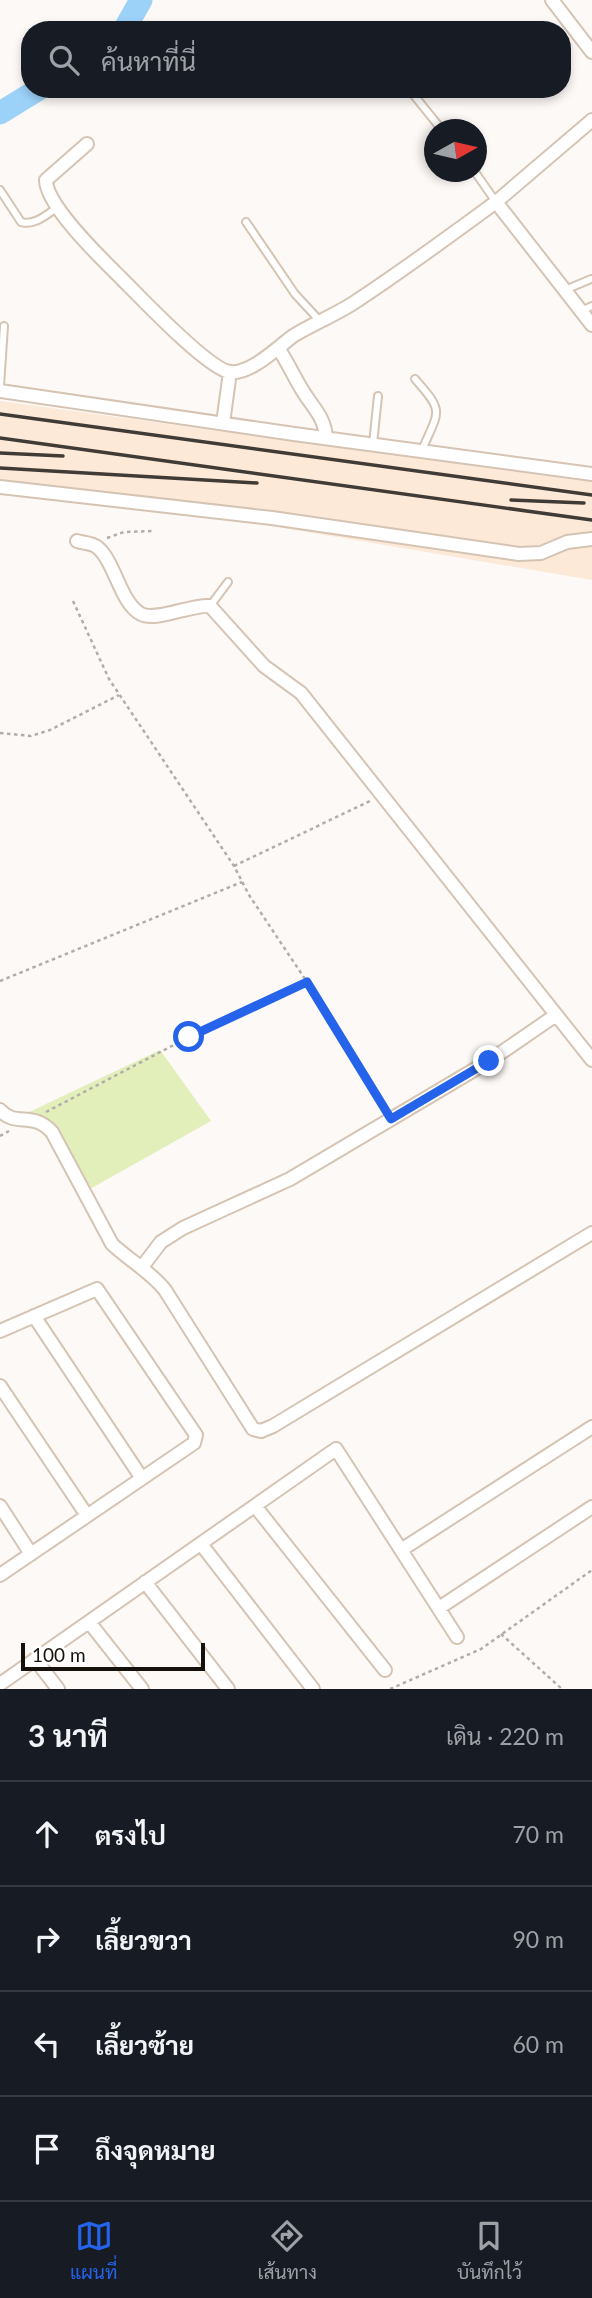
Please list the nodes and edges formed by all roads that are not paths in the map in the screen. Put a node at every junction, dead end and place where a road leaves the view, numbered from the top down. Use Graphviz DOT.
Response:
graph roads {
  1 [pos="552,0"];
  2 [pos="568,21"];
  3 [pos="571,25"];
  4 [pos="592,52"];
  5 [pos="417,98"];
  6 [pos="433,119"];
  7 [pos="592,120"];
  8 [pos="87,144"];
  9 [pos="482,182"];
  10 [pos="0,190"];
  11 [pos="496,202"];
  12 [pos="58,206"];
  13 [pos="246,222"];
  14 [pos="592,279"];
  15 [pos="565,290"];
  16 [pos="587,309"];
  17 [pos="320,321"];
  18 [pos="592,325"];
  19 [pos="4,326"];
  20 [pos="278,348"];
  21 [pos="230,372"];
  22 [pos="415,379"];
  23 [pos="0,389"];
  24 [pos="378,396"];
  25 [pos="223,423"];
  26 [pos="326,438"];
  27 [pos="373,444"];
  28 [pos="422,450"];
  29 [pos="592,474"];
  30 [pos="0,486"];
  31 [pos="592,539"];
  32 [pos="77,541"];
  33 [pos="228,582"];
  34 [pos="211,606"];
  35 [pos="556,1014"];
  36 [pos="592,1060"];
  37 [pos="0,1110"];
  38 [pos="592,1233"];
  39 [pos="142,1267"];
  40 [pos="34,1316"];
  41 [pos="0,1331"];
  42 [pos="0,1386"];
  43 [pos="592,1427"];
  44 [pos="141,1477"];
  45 [pos="0,1506"];
  46 [pos="255,1506"];
  47 [pos="592,1507"];
  48 [pos="86,1514"];
  49 [pos="201,1544"];
  50 [pos="401,1550"];
  51 [pos="31,1554"];
  52 [pos="0,1574"];
  53 [pos="145,1582"];
  54 [pos="439,1608"];
  55 [pos="89,1622"];
  56 [pos="457,1637"];
  57 [pos="35,1659"];
  58 [pos="385,1670"];
  59 [pos="0,1684"];
  60 [pos="58,1689"];
  61 [pos="142,1689"];
  62 [pos="228,1689"];
  63 [pos="313,1689"];
  1 -- 2 [label="street"];
  3 -- 4 [label="street"];
  5 -- 6 [label="lane"];
  7 -- 11 [label="street"];
  8 -- 12 [label="street"];
  9 -- 11 [label="lane"];
  10 -- 12 [label="lane"];
  11 -- 15 [label="street"];
  11 -- 17 [label="street"];
  12 -- 21 [label="street"];
  13 -- 17 [label="lane"];
  14 -- 15 [label="lane"];
  15 -- 16 [label="street"];
  16 -- 18 [label="street"];
  17 -- 20 [label="street"];
  19 -- 23 [label="lane"];
  20 -- 21 [label="street"];
  20 -- 26 [label="street"];
  21 -- 25 [label="street"];
  22 -- 28 [label="lane"];
  23 -- 25 [label="street"];
  24 -- 27 [label="lane"];
  25 -- 26 [label="street"];
  26 -- 27 [label="street"];
  27 -- 28 [label="street"];
  28 -- 29 [label="street"];
  30 -- 31 [label="street"];
  32 -- 34 [label="street"];
  33 -- 34 [label="lane"];
  34 -- 35 [label="street"];
  35 -- 36 [label="street"];
  35 -- 39 [label="street"];
  37 -- 39 [label="street"];
  38 -- 39 [label="street"];
  40 -- 41 [label="street"];
  40 -- 44 [label="street"];
  40 -- 44 [label="street"];
  42 -- 48 [label="street"];
  43 -- 50 [label="street"];
  44 -- 48 [label="street"];
  45 -- 51 [label="street"];
  46 -- 49 [label="street"];
  46 -- 50 [label="street"];
  46 -- 58 [label="street"];
  47 -- 54 [label="street"];
  48 -- 51 [label="street"];
  49 -- 53 [label="street"];
  49 -- 63 [label="street"];
  50 -- 54 [label="street"];
  51 -- 52 [label="street"];
  53 -- 55 [label="street"];
  53 -- 62 [label="street"];
  54 -- 56 [label="street"];
  55 -- 57 [label="street"];
  55 -- 61 [label="street"];
  57 -- 59 [label="street"];
  57 -- 60 [label="street"];
}
